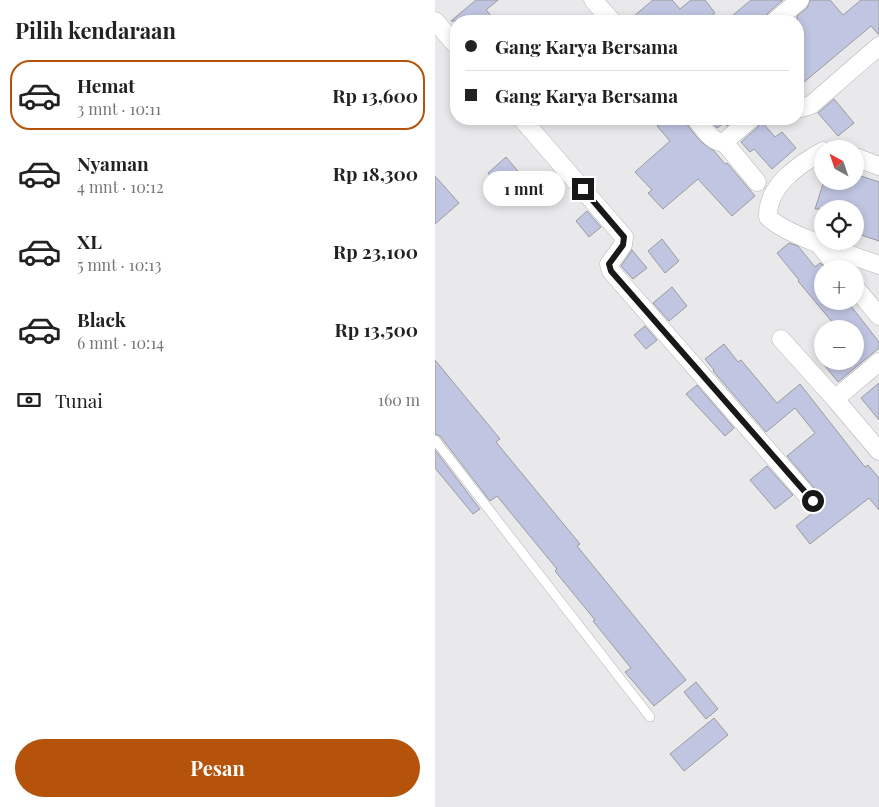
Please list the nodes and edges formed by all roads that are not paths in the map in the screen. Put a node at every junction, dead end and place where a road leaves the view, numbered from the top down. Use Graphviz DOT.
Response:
graph roads {
  1 [pos="593,0"];
  2 [pos="800,0"];
  3 [pos="607,15"];
  4 [pos="782,15"];
  5 [pos="435,21"];
  6 [pos="450,37"];
  7 [pos="879,46"];
  8 [pos="804,107"];
  9 [pos="527,125"];
  10 [pos="701,125"];
  11 [pos="744,125"];
  12 [pos="724,142"];
  13 [pos="814,156"];
  14 [pos="864,160"];
  15 [pos="879,166"];
  16 [pos="757,182"];
  17 [pos="814,241"];
  18 [pos="824,250"];
  19 [pos="839,250"];
  20 [pos="832,260"];
  21 [pos="879,265"];
  22 [pos="864,298"];
  23 [pos="879,316"];
  24 [pos="781,340"];
  25 [pos="879,362"];
  26 [pos="835,399"];
  27 [pos="435,440"];
  28 [pos="879,451"];
  29 [pos="813,501"];
  30 [pos="650,717"];
  1 -- 3 [label="street"];
  2 -- 4 [label="street"];
  5 -- 6 [label="street"];
  7 -- 8 [label="street"];
  9 -- 29 [label="street"];
  10 -- 12 [label="street"];
  11 -- 12 [label="street"];
  12 -- 16 [label="street"];
  13 -- 17 [label="street"];
  14 -- 15 [label="street"];
  18 -- 20 [label="street"];
  19 -- 21 [label="street"];
  22 -- 23 [label="street"];
  24 -- 26 [label="street"];
  25 -- 26 [label="street"];
  26 -- 28 [label="street"];
  27 -- 30 [label="lane"];
}
